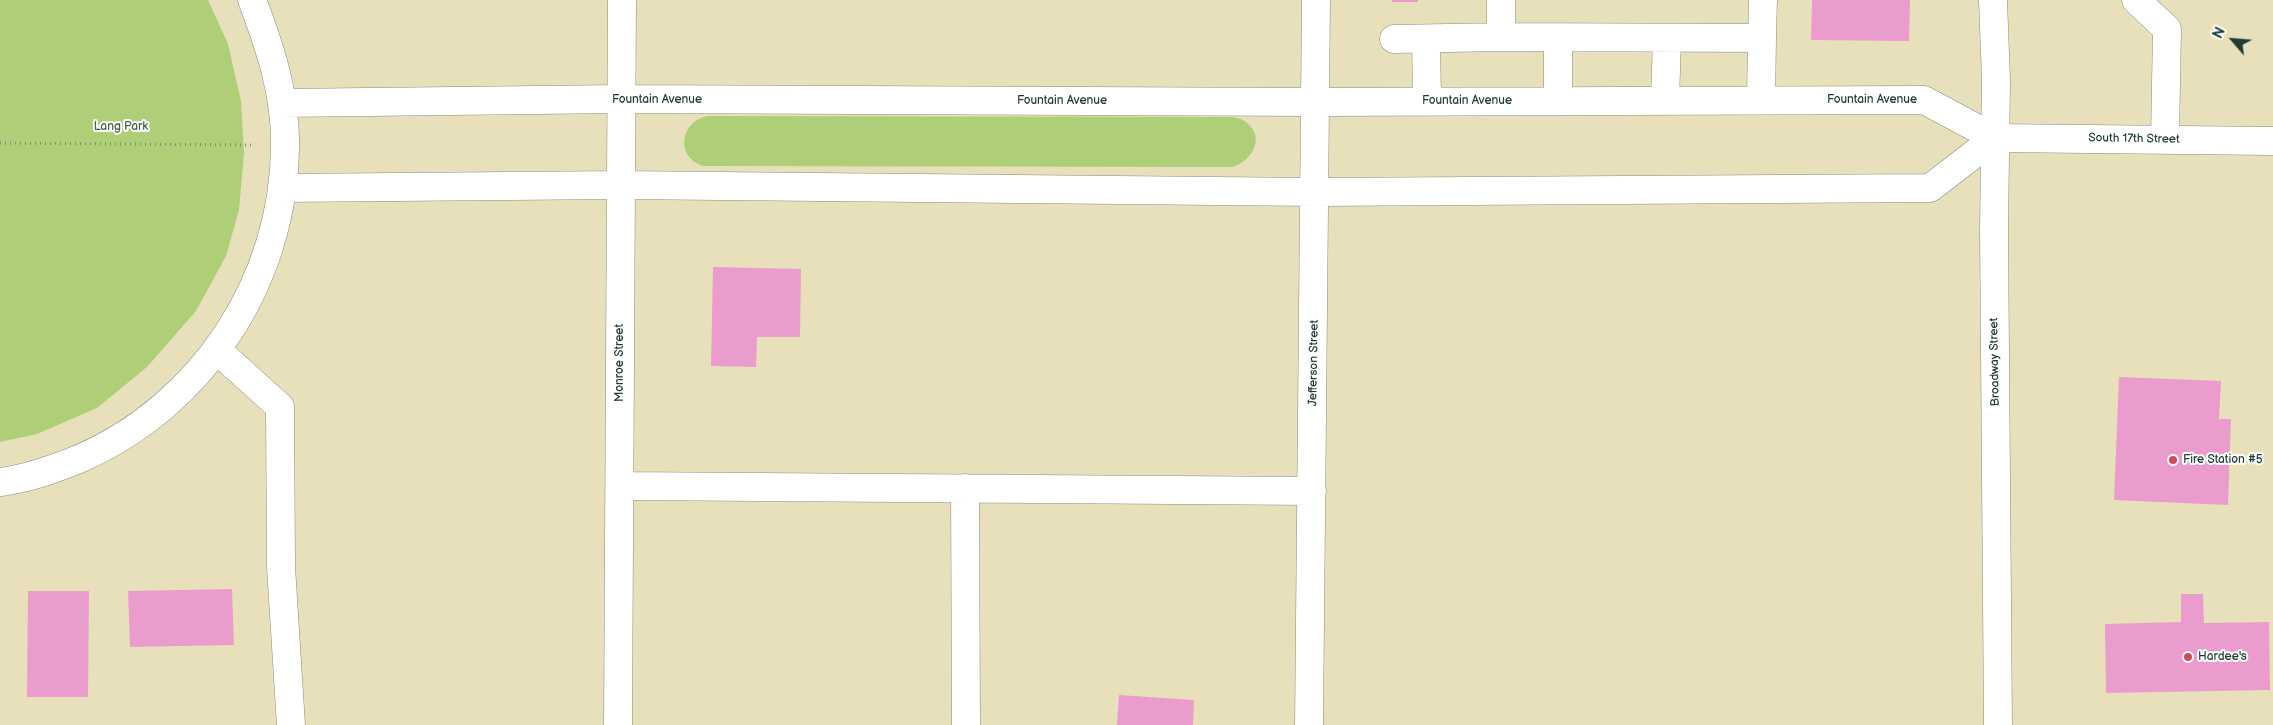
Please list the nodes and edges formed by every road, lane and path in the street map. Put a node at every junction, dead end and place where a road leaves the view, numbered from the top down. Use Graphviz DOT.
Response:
graph roads {
  1 [pos="252,0"];
  2 [pos="622,0"];
  3 [pos="1316,0"];
  4 [pos="1502,0"];
  5 [pos="1763,0"];
  6 [pos="1993,0"];
  7 [pos="2136,0"];
  8 [pos="1501,37"];
  9 [pos="1558,38"];
  10 [pos="1667,38"];
  11 [pos="1762,38"];
  12 [pos="1394,39"];
  13 [pos="1426,39"];
  14 [pos="622,99"];
  15 [pos="1427,100"];
  16 [pos="1558,100"];
  17 [pos="1761,100"];
  18 [pos="1665,101"];
  19 [pos="1316,102"];
  20 [pos="282,103"];
  21 [pos="1995,138"];
  22 [pos="2165,140"];
  23 [pos="2273,141"];
  24 [pos="0,143"];
  25 [pos="286,145"];
  26 [pos="621,185"];
  27 [pos="283,188"];
  28 [pos="1315,192"];
  29 [pos="217,350"];
  30 [pos="0,482"];
  31 [pos="620,486"];
  32 [pos="965,488"];
  33 [pos="1312,491"];
  34 [pos="291,725"];
  35 [pos="618,725"];
  36 [pos="966,725"];
  37 [pos="1309,725"];
  38 [pos="1998,725"];
  1 -- 20 [label="street"];
  2 -- 14 [label="street, Monroe Street"];
  3 -- 19 [label="street, Jefferson Street"];
  4 -- 8 [label="street"];
  5 -- 11 [label="street"];
  6 -- 21 [label="street, Broadway Street"];
  7 -- 22 [label="street"];
  8 -- 9 [label="street"];
  8 -- 13 [label="street"];
  9 -- 10 [label="street"];
  9 -- 16 [label="street"];
  10 -- 11 [label="street"];
  10 -- 18 [label="street"];
  11 -- 17 [label="street"];
  12 -- 13 [label="street"];
  13 -- 15 [label="street"];
  14 -- 19 [label="street, Fountain Avenue"];
  14 -- 20 [label="street, Fountain Avenue"];
  14 -- 26 [label="street, Monroe Street"];
  15 -- 16 [label="street, Fountain Avenue"];
  15 -- 19 [label="street, Fountain Avenue"];
  16 -- 18 [label="street, Fountain Avenue"];
  17 -- 18 [label="street, Fountain Avenue"];
  17 -- 21 [label="street, Fountain Avenue"];
  19 -- 28 [label="street, Jefferson Street"];
  20 -- 25 [label="street"];
  21 -- 22 [label="street, South 17th Street"];
  21 -- 28 [label="street"];
  21 -- 38 [label="street, Broadway Street"];
  22 -- 23 [label="street, South 17th Street"];
  24 -- 25 [label="path"];
  25 -- 27 [label="street"];
  26 -- 27 [label="street"];
  26 -- 28 [label="street"];
  26 -- 31 [label="street, Monroe Street"];
  27 -- 29 [label="street"];
  28 -- 33 [label="street, Jefferson Street"];
  29 -- 30 [label="street"];
  29 -- 34 [label="street"];
  31 -- 32 [label="street"];
  31 -- 35 [label="street, Monroe Street"];
  32 -- 33 [label="street"];
  32 -- 36 [label="street"];
  33 -- 37 [label="street, Jefferson Street"];
}
